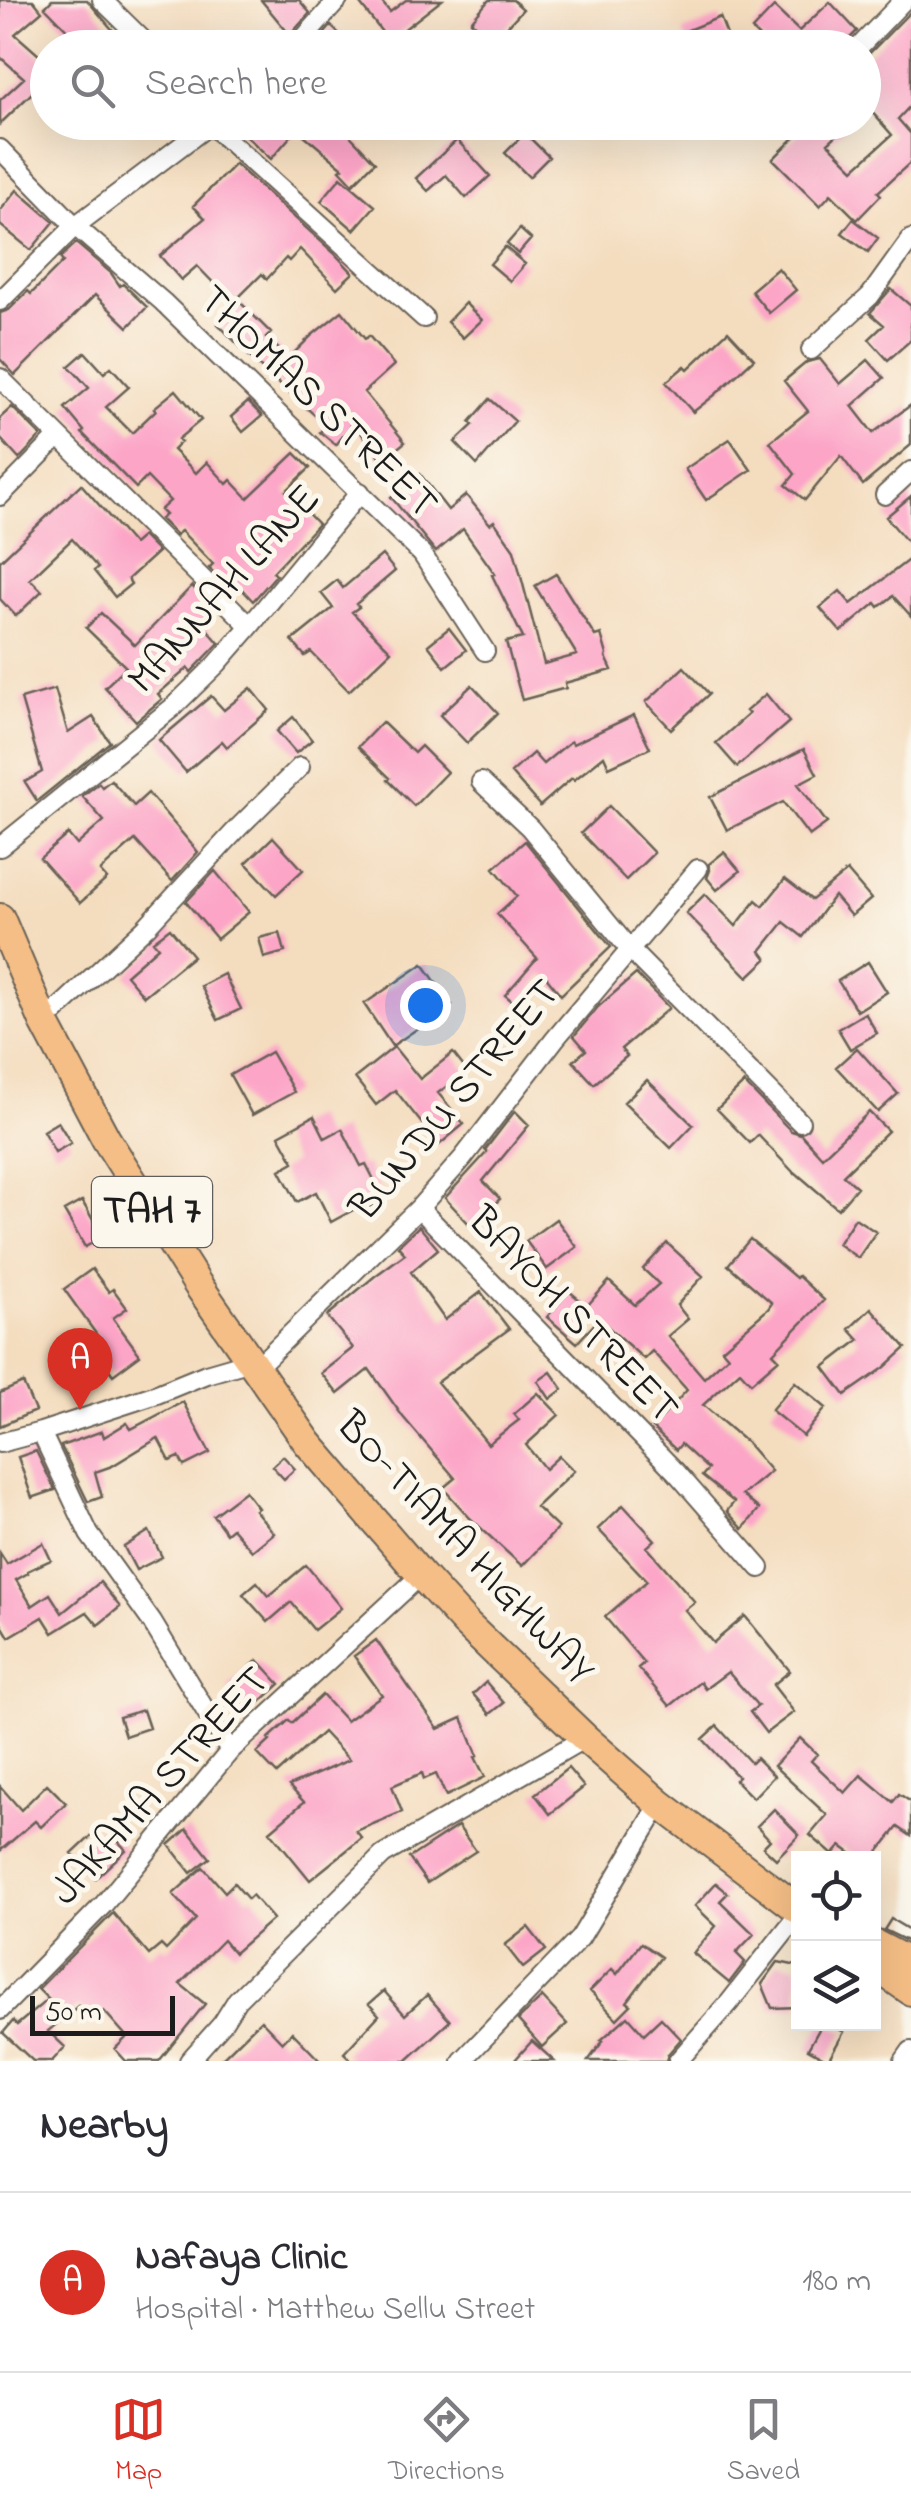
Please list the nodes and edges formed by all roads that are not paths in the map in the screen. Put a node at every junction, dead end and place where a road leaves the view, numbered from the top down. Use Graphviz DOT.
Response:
graph roads {
  1 [pos="102,0"];
  2 [pos="338,0"];
  3 [pos="904,0"];
  4 [pos="133,30"];
  5 [pos="311,30"];
  6 [pos="875,30"];
  7 [pos="191,140"];
  8 [pos="229,140"];
  9 [pos="0,149"];
  10 [pos="75,226"];
  11 [pos="911,239"];
  12 [pos="0,301"];
  13 [pos="424,318"];
  14 [pos="811,350"];
  15 [pos="0,378"];
  16 [pos="58,437"];
  17 [pos="911,472"];
  18 [pos="360,492"];
  19 [pos="885,494"];
  20 [pos="0,496"];
  21 [pos="250,626"];
  22 [pos="485,651"];
  23 [pos="300,766"];
  24 [pos="481,782"];
  25 [pos="0,847"];
  26 [pos="698,869"];
  27 [pos="0,918"];
  28 [pos="630,950"];
  29 [pos="44,1022"];
  30 [pos="800,1122"];
  31 [pos="419,1208"];
  32 [pos="254,1365"];
  33 [pos="41,1432"];
  34 [pos="0,1442"];
  35 [pos="760,1568"];
  36 [pos="421,1576"];
  37 [pos="585,1738"];
  38 [pos="230,1751"];
  39 [pos="660,1804"];
  40 [pos="791,1907"];
  41 [pos="791,1921"];
  42 [pos="881,1948"];
  43 [pos="911,1963"];
  44 [pos="881,1970"];
  45 [pos="911,1991"];
  46 [pos="0,2010"];
  47 [pos="911,2051"];
  48 [pos="189,2061"];
  49 [pos="462,2061"];
  50 [pos="678,2061"];
  51 [pos="904,2061"];
  1 -- 4 [label="street"];
  2 -- 5 [label="street"];
  3 -- 6 [label="street"];
  7 -- 10 [label="street"];
  8 -- 13 [label="street"];
  9 -- 10 [label="street, THOMAS STREET"];
  10 -- 12 [label="street"];
  10 -- 18 [label="street, THOMAS STREET"];
  11 -- 14 [label="street"];
  15 -- 16 [label="street"];
  16 -- 20 [label="street"];
  16 -- 21 [label="street"];
  17 -- 19 [label="street"];
  18 -- 21 [label="street, MANNAH LANE"];
  18 -- 22 [label="street, THOMAS STREET"];
  21 -- 25 [label="street, MANNAH LANE"];
  23 -- 29 [label="street"];
  24 -- 28 [label="street"];
  26 -- 28 [label="street, BUNDU STREET"];
  27 -- 29 [label="highway, BO-TIAMA HIGHWAY / TAH 7"];
  28 -- 30 [label="street"];
  28 -- 31 [label="street, BUNDU STREET"];
  29 -- 32 [label="highway, BO-TIAMA HIGHWAY / TAH 7"];
  31 -- 32 [label="street, BUNDU STREET"];
  31 -- 35 [label="street, BAYOH STREET"];
  32 -- 33 [label="street"];
  32 -- 36 [label="highway, BO-TIAMA HIGHWAY / TAH 7"];
  33 -- 34 [label="street"];
  33 -- 38 [label="street"];
  36 -- 37 [label="highway, BO-TIAMA HIGHWAY / TAH 7"];
  36 -- 38 [label="street, JAKAMA STREET"];
  37 -- 39 [label="highway, BO-TIAMA HIGHWAY / TAH 7"];
  37 -- 48 [label="street"];
  38 -- 46 [label="street, JAKAMA STREET"];
  39 -- 40 [label="highway, BO-TIAMA HIGHWAY / TAH 7"];
  39 -- 49 [label="street"];
  41 -- 50 [label="street"];
  42 -- 43 [label="highway"];
  44 -- 45 [label="highway"];
  47 -- 51 [label="street"];
}
